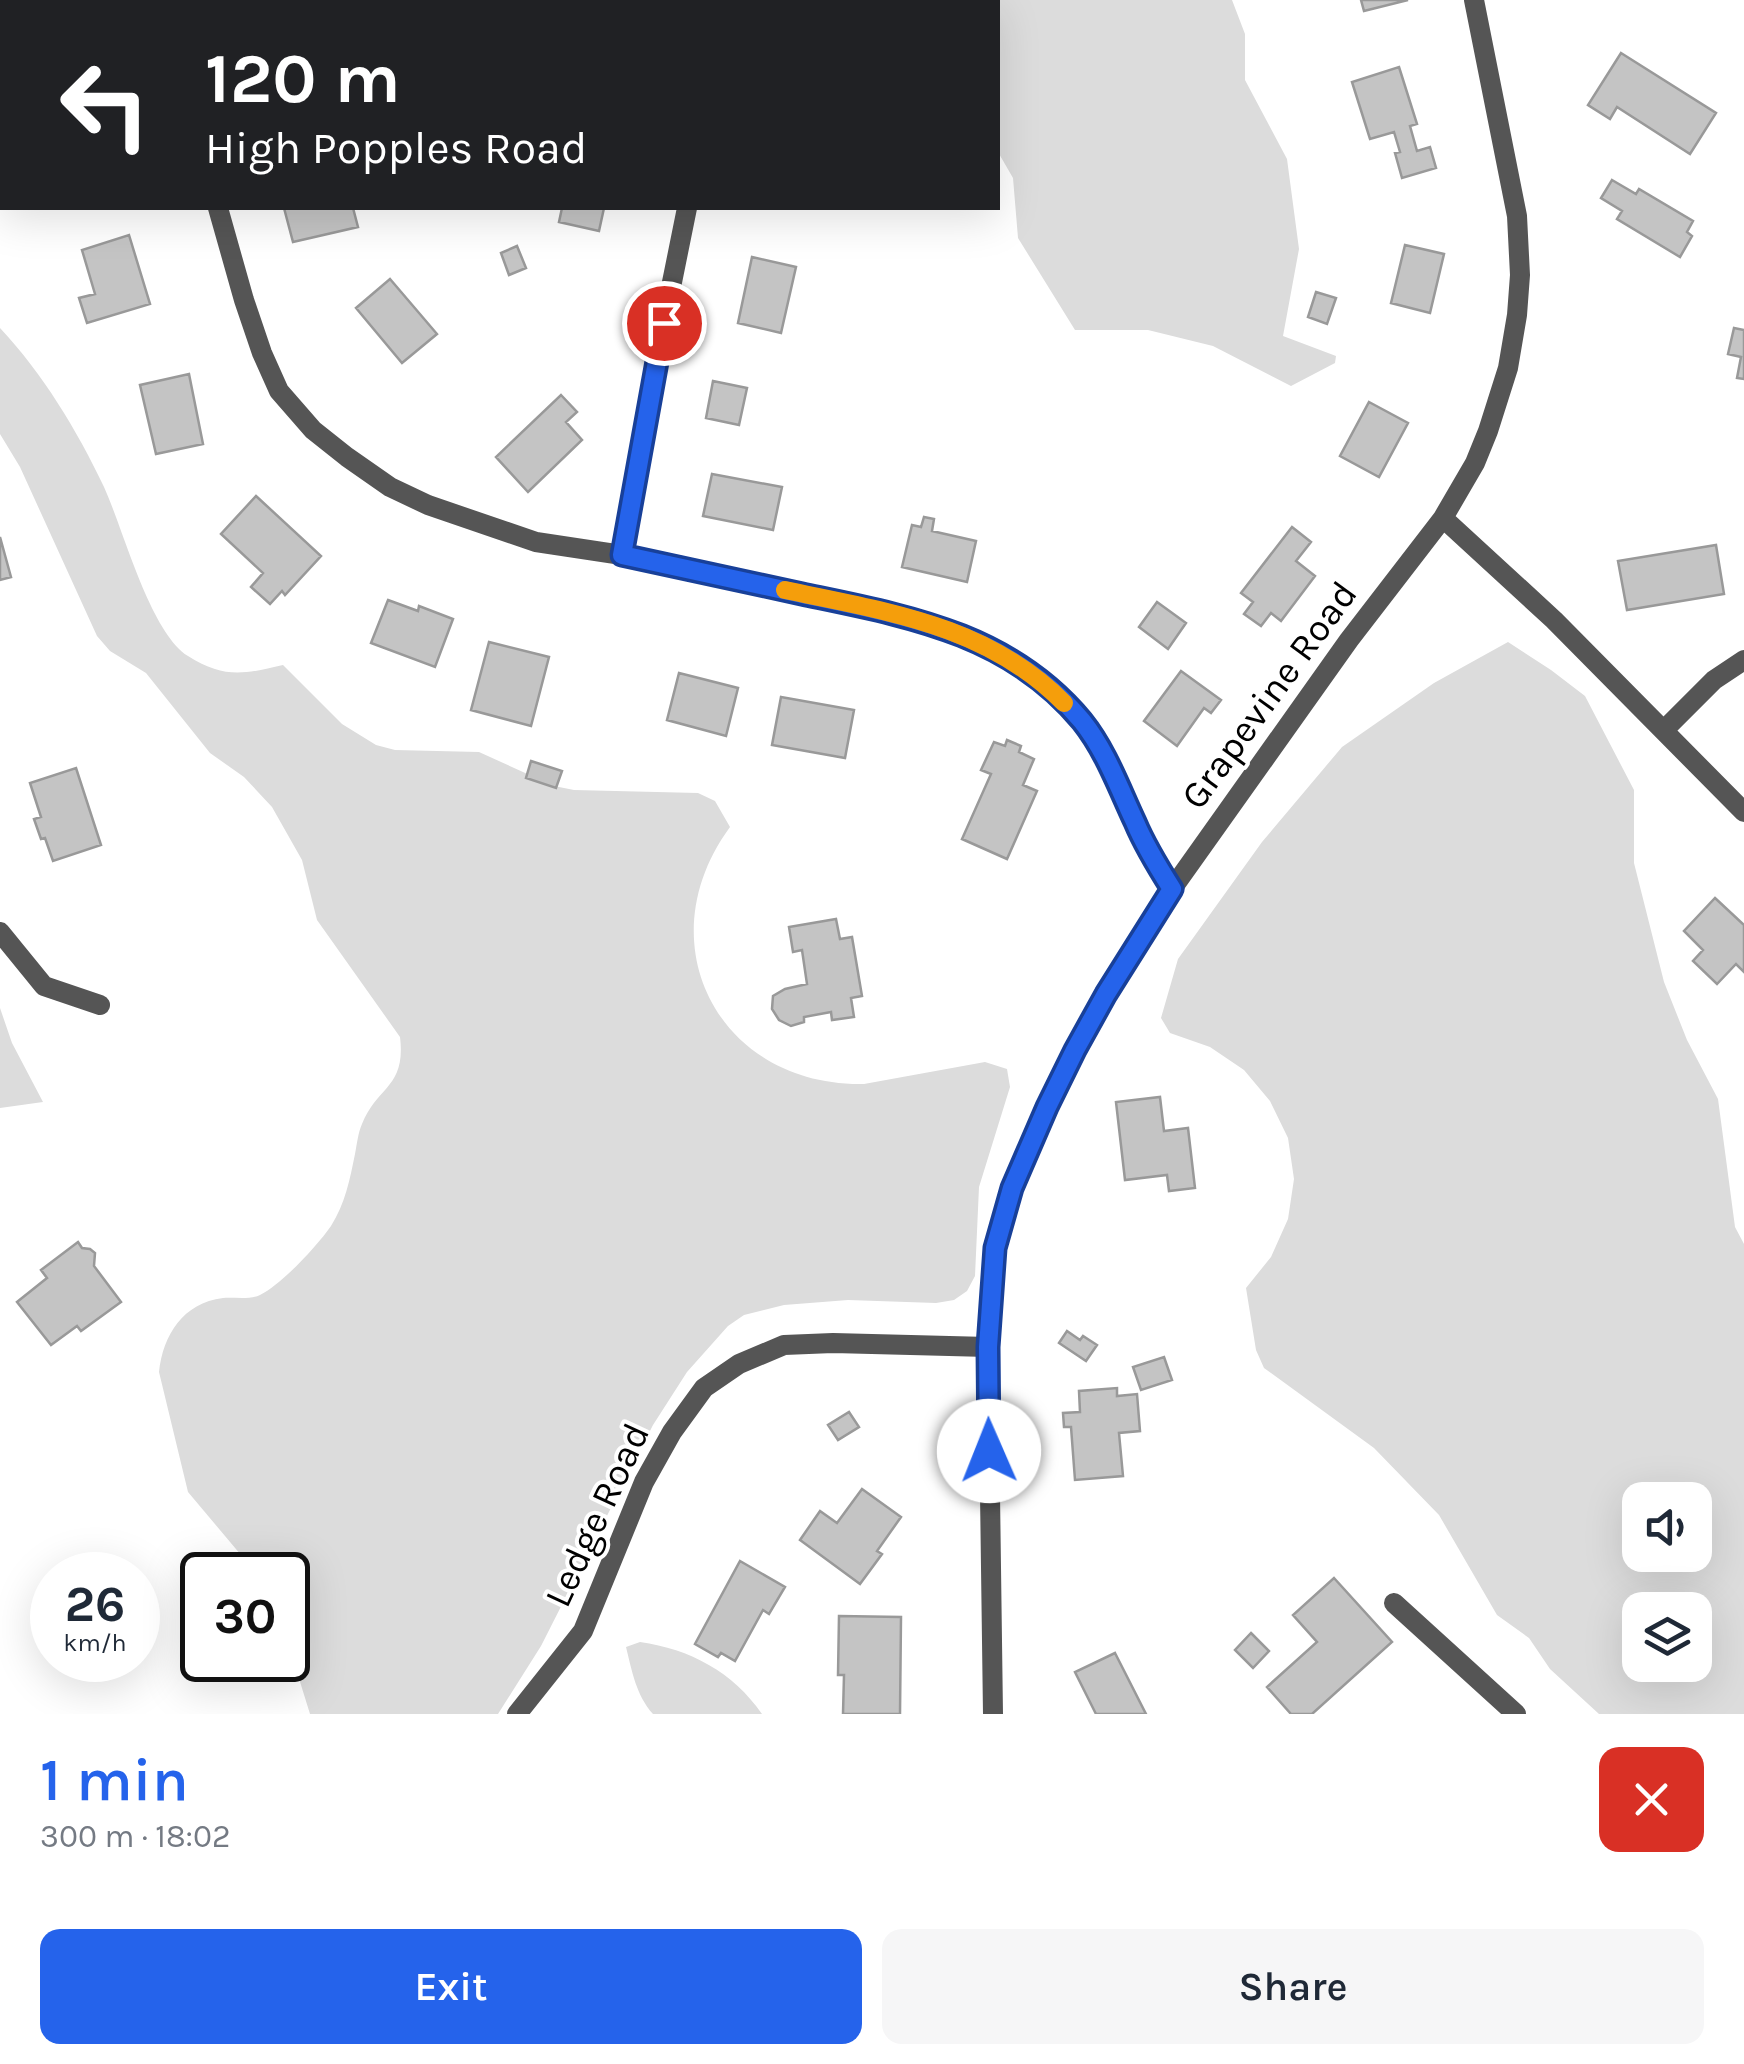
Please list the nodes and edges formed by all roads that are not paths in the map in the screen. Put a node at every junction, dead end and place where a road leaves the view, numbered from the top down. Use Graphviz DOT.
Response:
graph roads {
  1 [pos="1474,0"];
  2 [pos="219,210"];
  3 [pos="687,210"];
  4 [pos="1443,518"];
  5 [pos="622,555"];
  6 [pos="1744,660"];
  7 [pos="1664,730"];
  8 [pos="1744,812"];
  9 [pos="1172,889"];
  10 [pos="0,932"];
  11 [pos="100,1004"];
  12 [pos="988,1347"];
  13 [pos="1394,1603"];
  14 [pos="516,1714"];
  15 [pos="994,1714"];
  16 [pos="1516,1714"];
  1 -- 4 [label="street, Grapevine Road"];
  2 -- 5 [label="street"];
  3 -- 5 [label="street"];
  4 -- 7 [label="street"];
  4 -- 9 [label="street, Grapevine Road"];
  5 -- 9 [label="street"];
  6 -- 7 [label="street"];
  7 -- 8 [label="street"];
  9 -- 12 [label="street, Grapevine Road"];
  10 -- 11 [label="street"];
  12 -- 14 [label="street, Ledge Road"];
  12 -- 15 [label="street, Grapevine Road"];
  13 -- 16 [label="street"];
}
